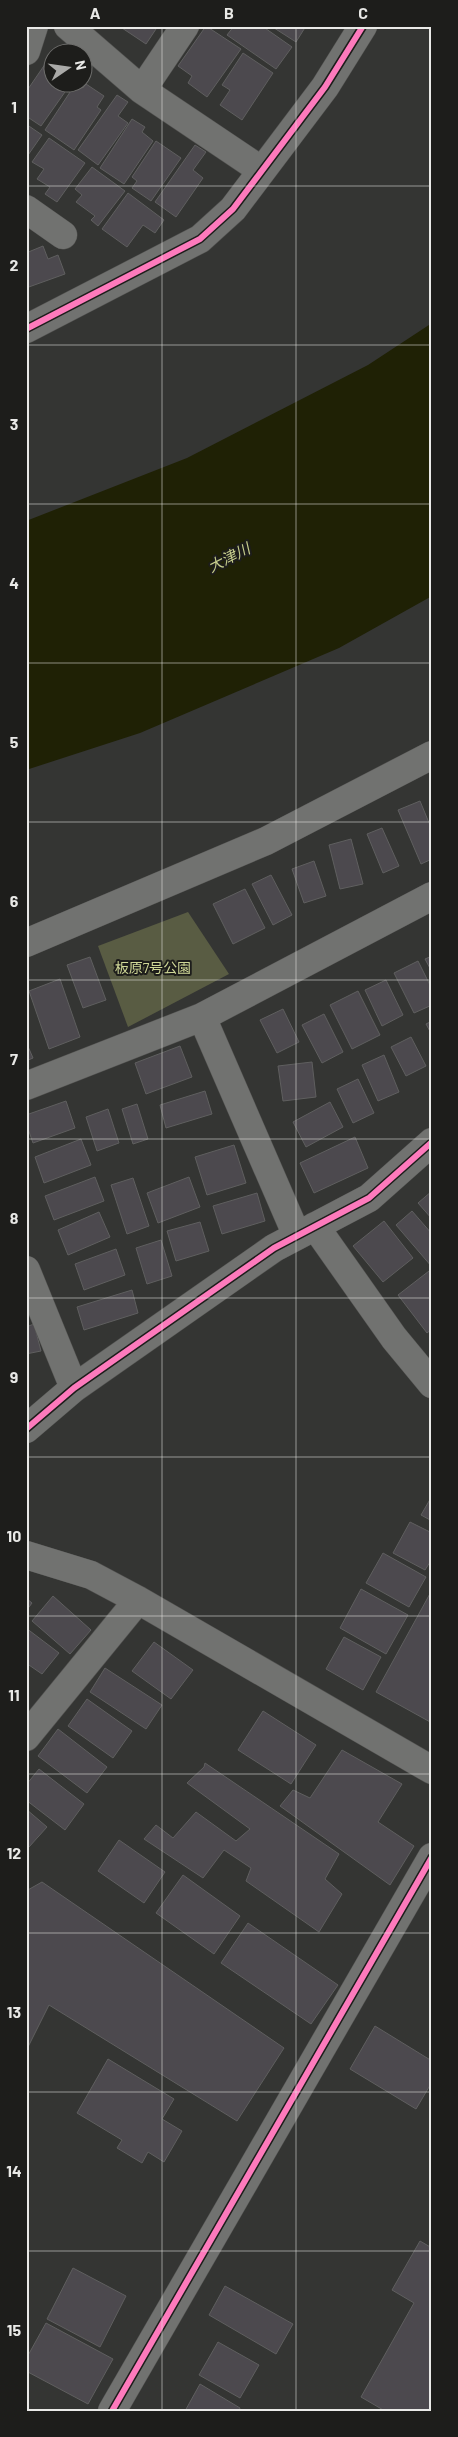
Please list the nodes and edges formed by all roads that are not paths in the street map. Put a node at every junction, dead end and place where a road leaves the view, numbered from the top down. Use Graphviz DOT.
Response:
graph roads {
  1 [pos="34,26"];
  2 [pos="68,26"];
  3 [pos="185,26"];
  4 [pos="363,26"];
  5 [pos="26,51"];
  6 [pos="142,90"];
  7 [pos="261,170"];
  8 [pos="26,209"];
  9 [pos="63,235"];
  10 [pos="26,328"];
  11 [pos="432,755"];
  12 [pos="432,896"];
  13 [pos="26,943"];
  14 [pos="202,1017"];
  15 [pos="26,1086"];
  16 [pos="432,1142"];
  17 [pos="306,1231"];
  18 [pos="26,1270"];
  19 [pos="432,1384"];
  20 [pos="74,1388"];
  21 [pos="26,1430"];
  22 [pos="26,1555"];
  23 [pos="138,1600"];
  24 [pos="26,1737"];
  25 [pos="432,1770"];
  26 [pos="432,1857"];
  27 [pos="112,2411"];
  1 -- 5 [label="street"];
  2 -- 6 [label="street"];
  3 -- 6 [label="street"];
  4 -- 7 [label="street"];
  6 -- 7 [label="street"];
  7 -- 10 [label="street"];
  8 -- 9 [label="street"];
  11 -- 13 [label="street"];
  12 -- 14 [label="street"];
  14 -- 15 [label="street"];
  14 -- 17 [label="street"];
  16 -- 17 [label="street"];
  17 -- 19 [label="street"];
  17 -- 20 [label="street"];
  18 -- 20 [label="street"];
  20 -- 21 [label="street"];
  22 -- 23 [label="street"];
  23 -- 24 [label="street"];
  23 -- 25 [label="street"];
  26 -- 27 [label="street"];
}
